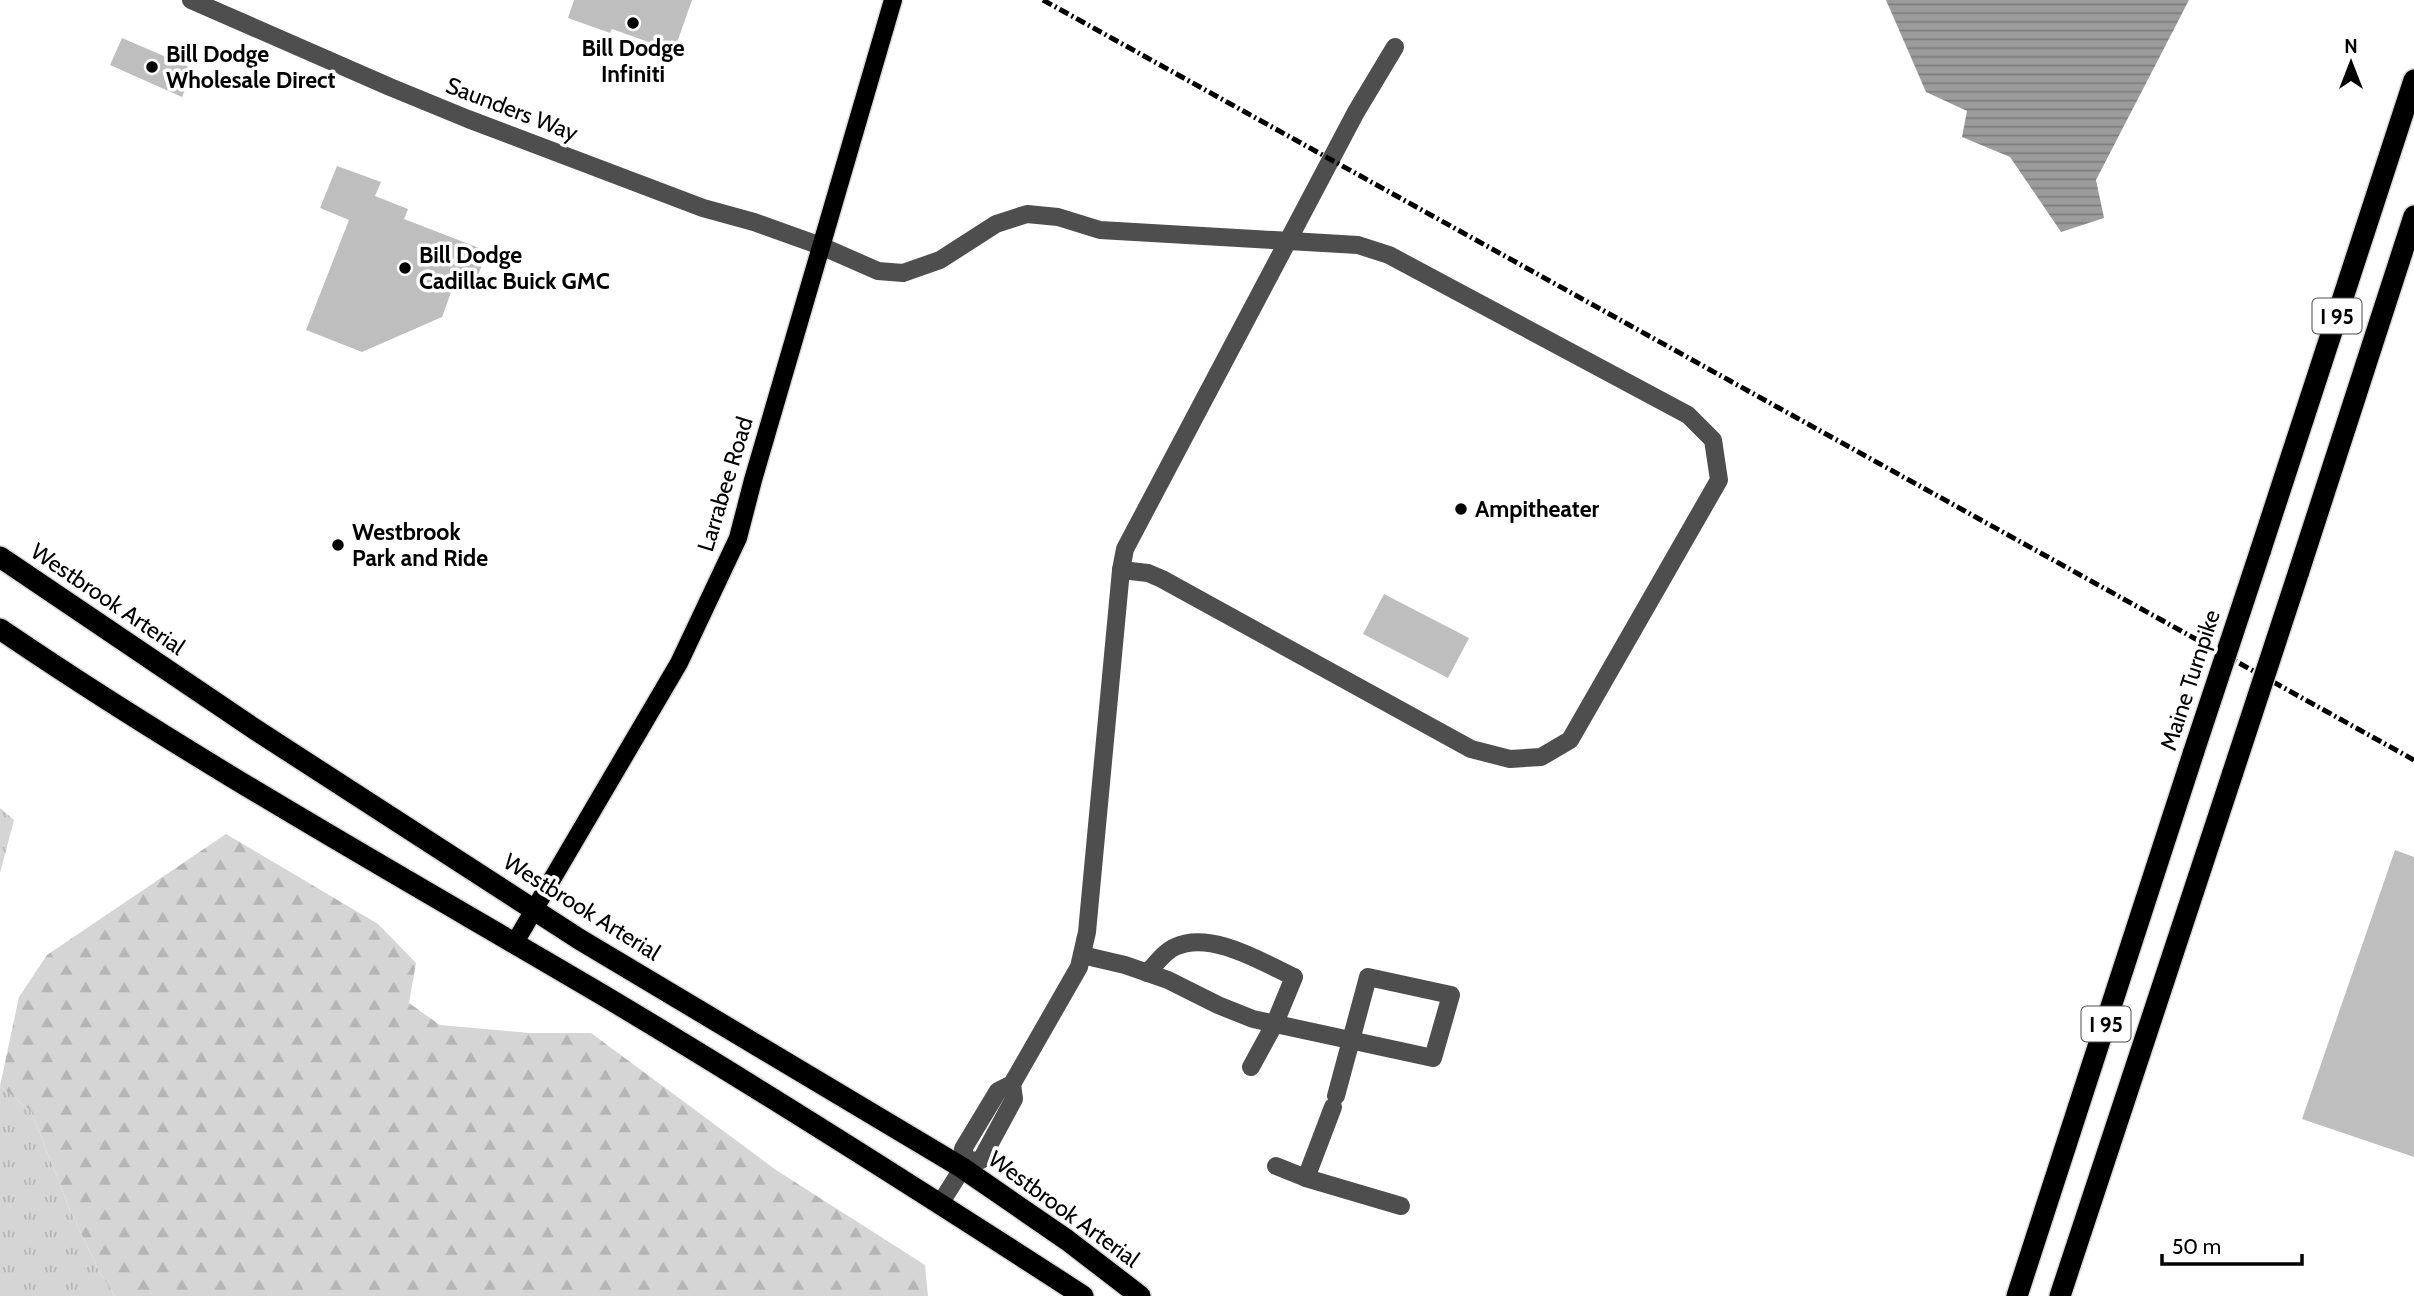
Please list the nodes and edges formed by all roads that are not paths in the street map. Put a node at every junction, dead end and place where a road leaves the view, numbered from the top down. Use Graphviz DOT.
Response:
graph roads {
  1 [pos="191,0"];
  2 [pos="893,0"];
  3 [pos="1395,47"];
  4 [pos="2414,80"];
  5 [pos="2414,216"];
  6 [pos="1287,241"];
  7 [pos="821,246"];
  8 [pos="0,557"];
  9 [pos="1121,570"];
  10 [pos="0,629"];
  11 [pos="534,910"];
  12 [pos="514,944"];
  13 [pos="1082,955"];
  14 [pos="1147,973"];
  15 [pos="1275,1023"];
  16 [pos="1351,1041"];
  17 [pos="1251,1067"];
  18 [pos="964,1164"];
  19 [pos="1276,1166"];
  20 [pos="1306,1178"];
  21 [pos="940,1204"];
  22 [pos="1401,1206"];
  23 [pos="1083,1296"];
  24 [pos="1140,1296"];
  25 [pos="2017,1296"];
  26 [pos="2060,1296"];
  1 -- 7 [label="lane, Saunders Way"];
  2 -- 7 [label="main road, Larrabee Road"];
  3 -- 6 [label="lane"];
  4 -- 25 [label="highway, Maine Turnpike / I 95, bridge"];
  5 -- 26 [label="highway, I 95, bridge"];
  6 -- 7 [label="lane, Saunders Way"];
  6 -- 9 [label="lane"];
  6 -- 9 [label="lane, Saunders Way"];
  7 -- 11 [label="main road, Larrabee Road"];
  8 -- 11 [label="highway, Westbrook Arterial"];
  9 -- 13 [label="lane"];
  10 -- 12 [label="highway"];
  11 -- 12 [label="main road, Larrabee Road"];
  11 -- 18 [label="highway, Westbrook Arterial"];
  12 -- 21 [label="highway"];
  13 -- 14 [label="lane"];
  13 -- 18 [label="lane"];
  14 -- 15 [label="lane"];
  14 -- 15 [label="lane"];
  15 -- 16 [label="lane"];
  15 -- 17 [label="lane"];
  16 -- 16 [label="lane"];
  16 -- 20 [label="lane"];
  18 -- 21 [label="lane"];
  18 -- 24 [label="highway, Westbrook Arterial"];
  19 -- 20 [label="lane"];
  20 -- 22 [label="lane"];
  21 -- 23 [label="highway"];
}
